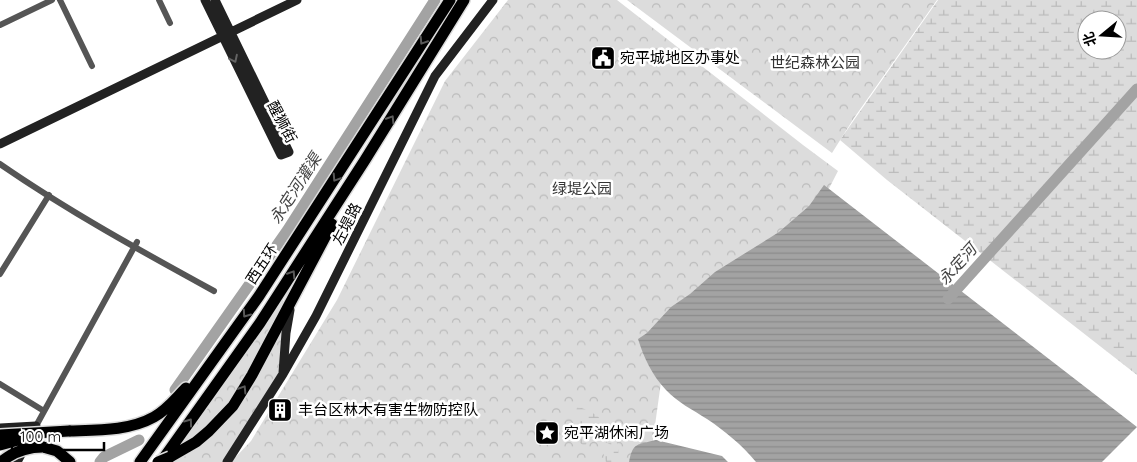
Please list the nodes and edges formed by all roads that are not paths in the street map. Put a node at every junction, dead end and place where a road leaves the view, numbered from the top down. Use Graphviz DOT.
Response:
graph roads {
  1 [pos="52,0"];
  2 [pos="60,0"];
  3 [pos="159,0"];
  4 [pos="205,0"];
  5 [pos="215,0"];
  6 [pos="297,0"];
  7 [pos="450,0"];
  8 [pos="464,0"];
  9 [pos="493,0"];
  10 [pos="170,23"];
  11 [pos="0,24"];
  12 [pos="227,34"];
  13 [pos="92,66"];
  14 [pos="0,144"];
  15 [pos="365,160"];
  16 [pos="0,164"];
  17 [pos="48,195"];
  18 [pos="136,245"];
  19 [pos="0,274"];
  20 [pos="214,291"];
  21 [pos="293,300"];
  22 [pos="212,362"];
  23 [pos="283,374"];
  24 [pos="0,384"];
  25 [pos="44,411"];
  26 [pos="0,428"];
  27 [pos="38,430"];
  28 [pos="0,436"];
  29 [pos="0,445"];
  30 [pos="163,460"];
  31 [pos="1,462"];
  32 [pos="17,462"];
  33 [pos="70,462"];
  34 [pos="140,462"];
  35 [pos="227,462"];
  1 -- 11 [label="street"];
  2 -- 13 [label="street"];
  3 -- 10 [label="street"];
  4 -- 12 [label="street, 醒狮街"];
  5 -- 12 [label="street, 醒狮街"];
  6 -- 12 [label="street"];
  7 -- 22 [label="highway, 西五环, one-way"];
  15 -- 8 [label="highway, 西五环, one-way"];
  9 -- 23 [label="street, 左堤路"];
  12 -- 12 [label="street, 醒狮街, one-way"];
  12 -- 14 [label="street"];
  15 -- 21 [label="highway"];
  30 -- 15 [label="highway, 西五环, one-way"];
  16 -- 17 [label="street"];
  17 -- 18 [label="street"];
  17 -- 19 [label="street"];
  18 -- 20 [label="street"];
  18 -- 25 [label="street"];
  21 -- 23 [label="street"];
  30 -- 21 [label="highway, one-way"];
  22 -- 27 [label="highway, bridge"];
  22 -- 34 [label="highway, 西五环"];
  23 -- 35 [label="street, 左堤路"];
  24 -- 25 [label="street"];
  25 -- 27 [label="street"];
  26 -- 27 [label="street"];
  27 -- 28 [label="highway, bridge"];
  27 -- 29 [label="highway, bridge"];
  27 -- 32 [label="street"];
  31 -- 33 [label="highway, bridge"];
}
